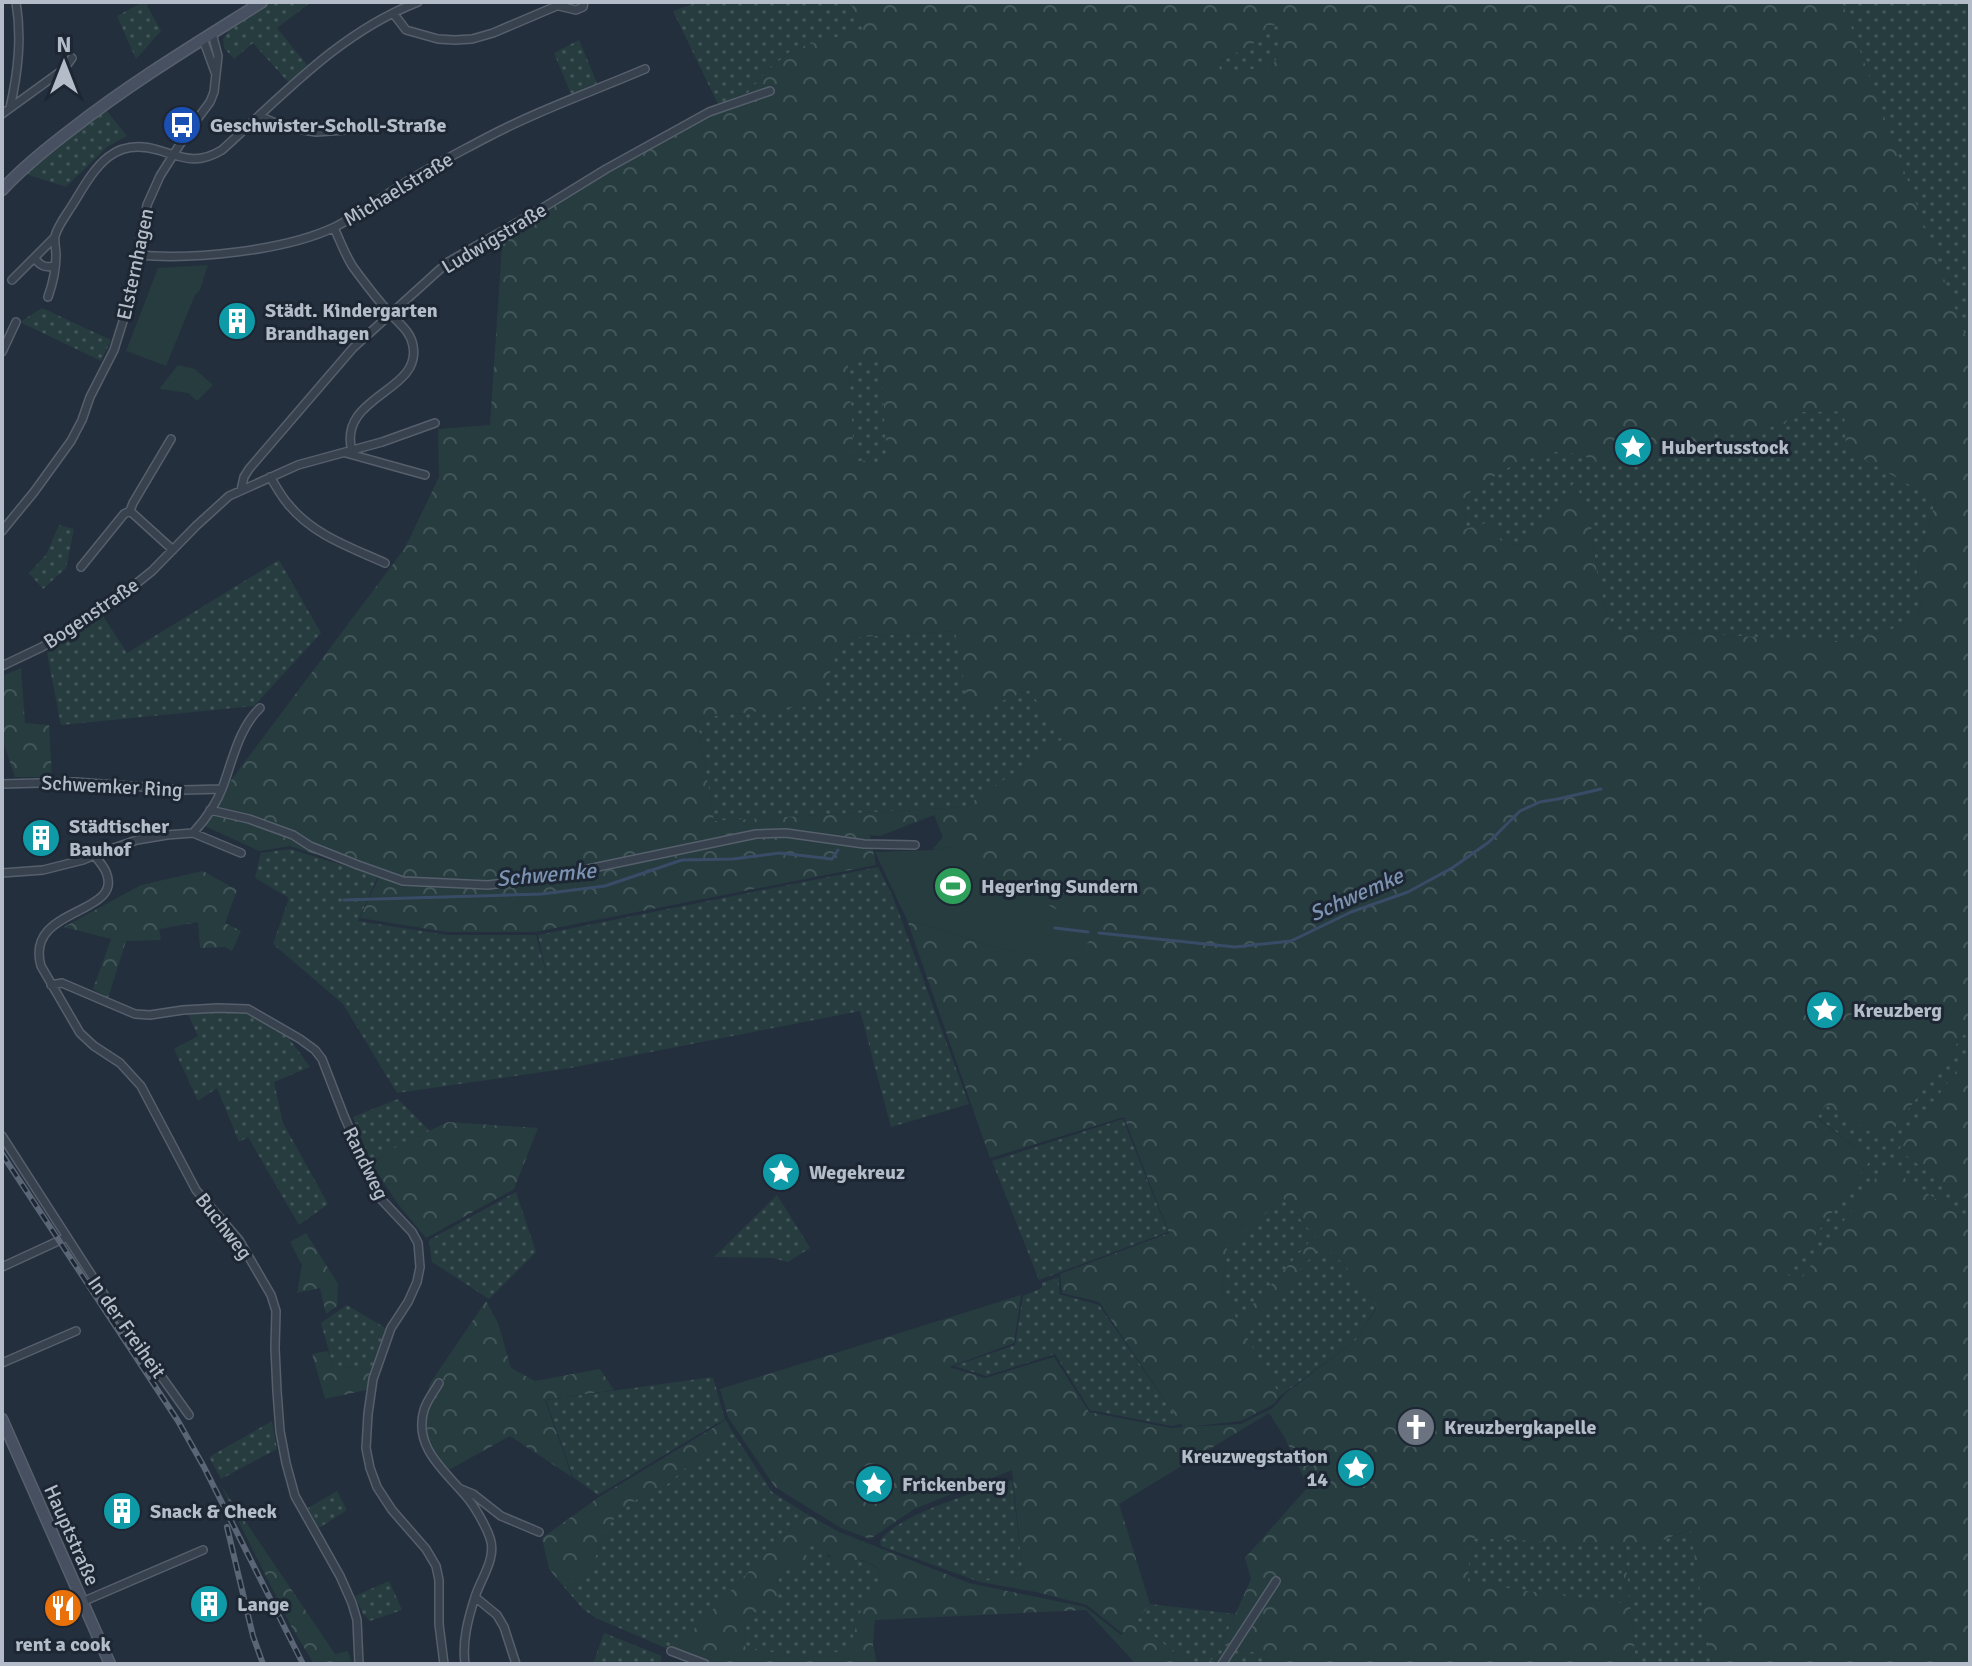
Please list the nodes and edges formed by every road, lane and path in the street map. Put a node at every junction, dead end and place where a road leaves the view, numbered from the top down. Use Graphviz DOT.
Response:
graph roads {
  1 [pos="16,2"];
  2 [pos="262,2"];
  3 [pos="418,2"];
  4 [pos="584,2"];
  5 [pos="562,4"];
  6 [pos="393,13"];
  7 [pos="207,36"];
  8 [pos="72,58"];
  9 [pos="645,69"];
  10 [pos="770,91"];
  11 [pos="10,108"];
  12 [pos="2,114"];
  13 [pos="259,116"];
  14 [pos="359,129"];
  15 [pos="172,155"];
  16 [pos="2,190"];
  17 [pos="334,228"];
  18 [pos="54,238"];
  19 [pos="137,255"];
  20 [pos="35,259"];
  21 [pos="55,266"];
  22 [pos="12,280"];
  23 [pos="48,297"];
  24 [pos="391,315"];
  25 [pos="16,322"];
  26 [pos="2,352"];
  27 [pos="435,423"];
  28 [pos="171,439"];
  29 [pos="348,452"];
  30 [pos="425,475"];
  31 [pos="270,477"];
  32 [pos="241,490"];
  33 [pos="130,511"];
  34 [pos="2,531"];
  35 [pos="173,550"];
  36 [pos="385,563"];
  37 [pos="81,567"];
  38 [pos="2,666"];
  39 [pos="260,708"];
  40 [pos="2,784"];
  41 [pos="222,789"];
  42 [pos="210,810"];
  43 [pos="193,833"];
  44 [pos="915,845"];
  45 [pos="241,853"];
  46 [pos="95,856"];
  47 [pos="2,873"];
  48 [pos="51,985"];
  49 [pos="2,1136"];
  50 [pos="67,1237"];
  51 [pos="2,1267"];
  52 [pos="76,1331"];
  53 [pos="2,1363"];
  54 [pos="439,1383"];
  55 [pos="189,1415"];
  56 [pos="2,1419"];
  57 [pos="459,1489"];
  58 [pos="539,1532"];
  59 [pos="203,1550"];
  60 [pos="1276,1581"];
  61 [pos="475,1597"];
  62 [pos="82,1602"];
  63 [pos="671,1651"];
  64 [pos="110,1664"];
  65 [pos="359,1664"];
  66 [pos="444,1664"];
  67 [pos="465,1664"];
  68 [pos="516,1664"];
  69 [pos="705,1664"];
  70 [pos="1222,1664"];
  1 -- 11 [label="street"];
  2 -- 7 [label="main road"];
  3 -- 6 [label="street"];
  4 -- 5 [label="street"];
  5 -- 6 [label="street"];
  6 -- 13 [label="street"];
  7 -- 15 [label="street, Elsternhagen"];
  7 -- 16 [label="main road"];
  8 -- 11 [label="street"];
  9 -- 17 [label="street, Michaelstraße"];
  10 -- 24 [label="street, Ludwigstraße"];
  11 -- 12 [label="street"];
  13 -- 14 [label="street"];
  13 -- 15 [label="street"];
  15 -- 18 [label="street"];
  15 -- 19 [label="street, Elsternhagen"];
  17 -- 19 [label="street, Michaelstraße"];
  17 -- 24 [label="street"];
  18 -- 20 [label="street"];
  18 -- 21 [label="street"];
  19 -- 34 [label="street, Elsternhagen"];
  20 -- 21 [label="street"];
  20 -- 22 [label="street"];
  21 -- 23 [label="street"];
  24 -- 29 [label="street"];
  24 -- 32 [label="street, Ludwigstraße"];
  25 -- 26 [label="street"];
  27 -- 29 [label="street, Bogenstraße"];
  28 -- 33 [label="street"];
  29 -- 30 [label="street, Bogenstraße"];
  29 -- 31 [label="street, Bogenstraße"];
  31 -- 32 [label="street, Bogenstraße"];
  31 -- 36 [label="street"];
  32 -- 35 [label="street, Bogenstraße"];
  33 -- 35 [label="street"];
  33 -- 37 [label="street"];
  35 -- 38 [label="street, Bogenstraße"];
  39 -- 41 [label="street, Schwemker Ring"];
  40 -- 41 [label="street, Schwemker Ring"];
  41 -- 42 [label="street, Schwemker Ring"];
  42 -- 43 [label="street, Schwemker Ring"];
  42 -- 44 [label="street"];
  43 -- 45 [label="street"];
  43 -- 46 [label="street"];
  46 -- 47 [label="street"];
  46 -- 48 [label="street, Buchweg"];
  48 -- 65 [label="street, Buchweg"];
  48 -- 66 [label="street, Randweg"];
  49 -- 50 [label="street, In der Freiheit"];
  50 -- 51 [label="street"];
  50 -- 55 [label="street, In der Freiheit"];
  52 -- 53 [label="street"];
  54 -- 57 [label="street"];
  56 -- 62 [label="main road, Hauptstraße"];
  57 -- 58 [label="street"];
  57 -- 61 [label="street"];
  59 -- 62 [label="street"];
  60 -- 70 [label="street"];
  61 -- 67 [label="street"];
  61 -- 68 [label="street"];
  62 -- 64 [label="main road, Hauptstraße"];
  63 -- 69 [label="street"];
}
